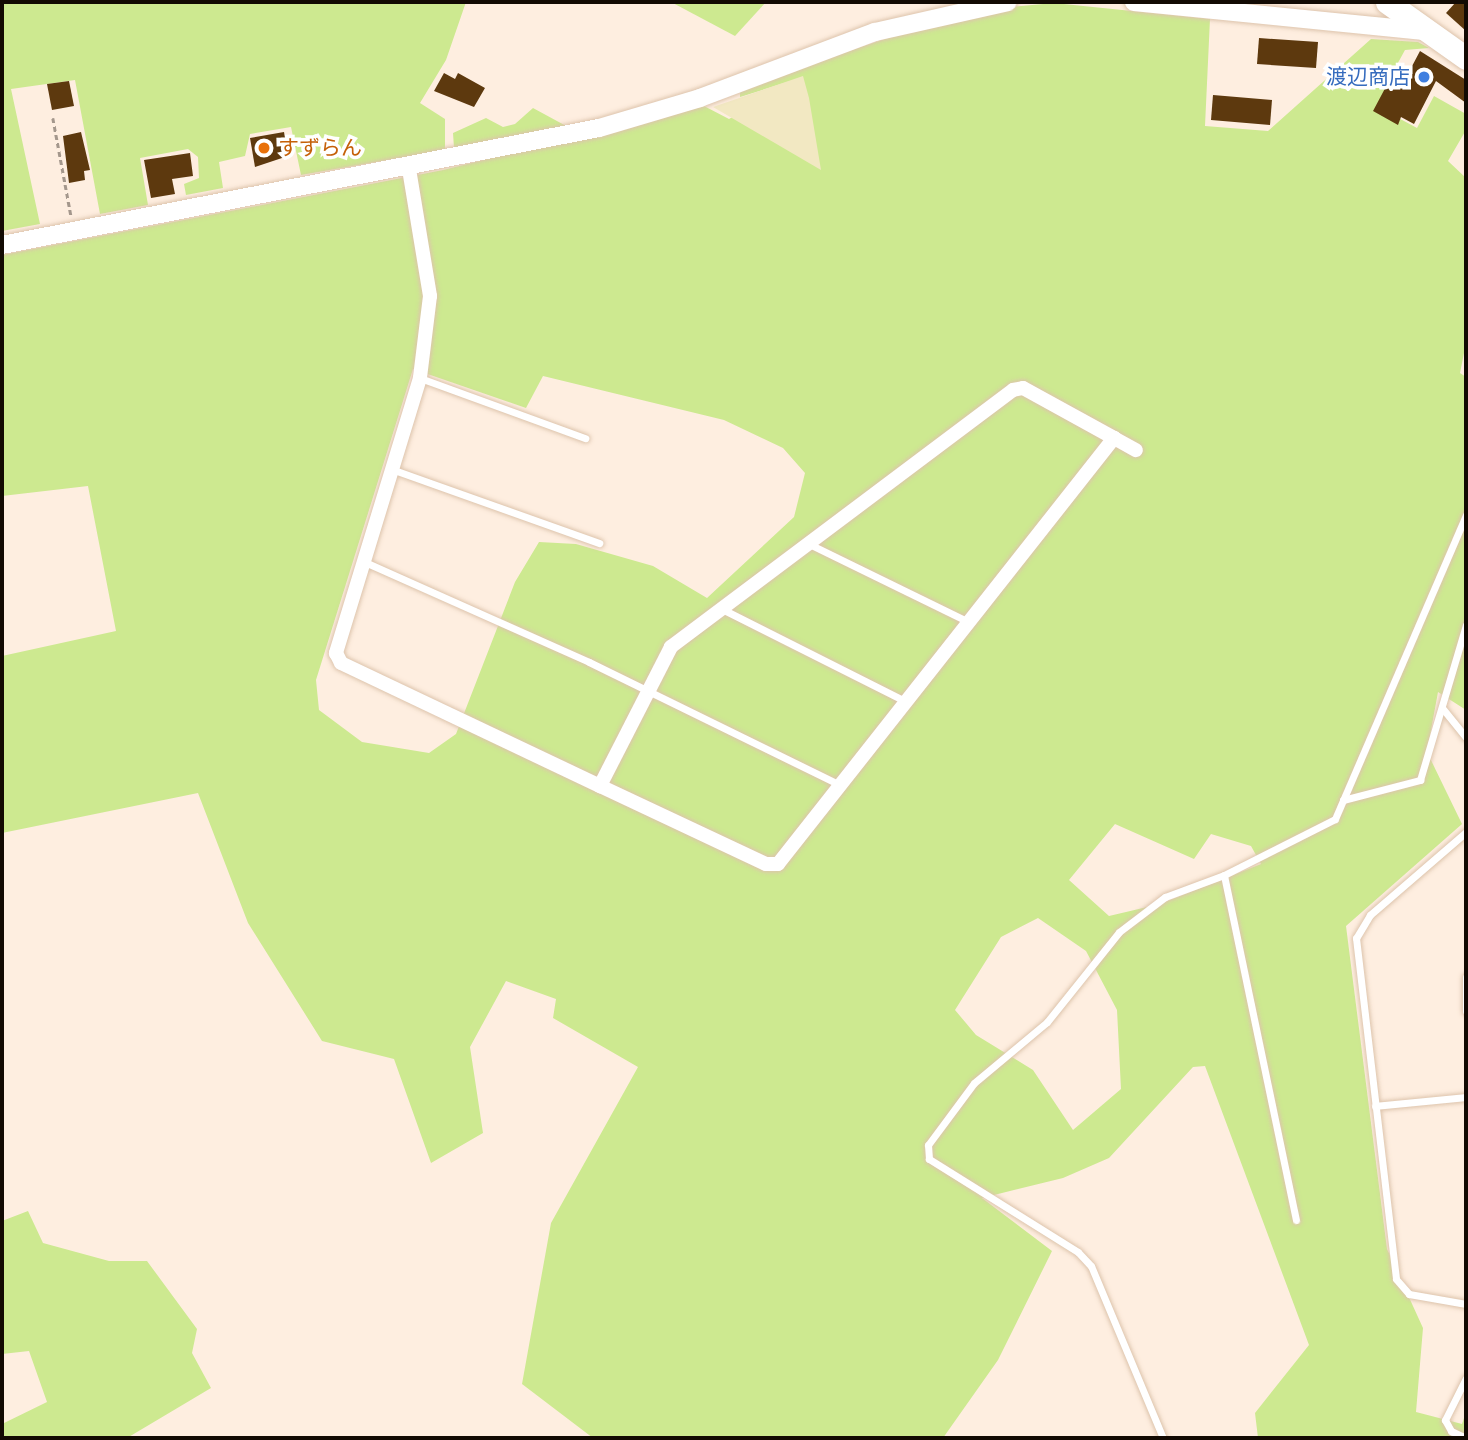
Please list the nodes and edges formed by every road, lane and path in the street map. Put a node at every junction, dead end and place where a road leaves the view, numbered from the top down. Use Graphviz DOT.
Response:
graph roads {
  1 [pos="1008,2"];
  2 [pos="1135,2"];
  3 [pos="1387,2"];
  4 [pos="1435,37"];
  5 [pos="1466,44"];
  6 [pos="1466,58"];
  7 [pos="53,118"];
  8 [pos="409,169"];
  9 [pos="74,230"];
  10 [pos="2,246"];
  11 [pos="420,378"];
  12 [pos="585,438"];
  13 [pos="1114,439"];
  14 [pos="1136,450"];
  15 [pos="394,470"];
  16 [pos="1466,515"];
  17 [pos="599,543"];
  18 [pos="808,544"];
  19 [pos="367,563"];
  20 [pos="722,609"];
  21 [pos="969,622"];
  22 [pos="1466,625"];
  23 [pos="648,691"];
  24 [pos="906,702"];
  25 [pos="1443,709"];
  26 [pos="1466,737"];
  27 [pos="840,785"];
  28 [pos="600,786"];
  29 [pos="1343,800"];
  30 [pos="1466,832"];
  31 [pos="1224,875"];
  32 [pos="1466,977"];
  33 [pos="1466,1011"];
  34 [pos="1466,1097"];
  35 [pos="1375,1105"];
  36 [pos="1296,1220"];
  37 [pos="1466,1304"];
  38 [pos="1466,1378"];
  39 [pos="1163,1438"];
  40 [pos="1466,1438"];
  1 -- 8 [label="street"];
  2 -- 4 [label="street"];
  3 -- 4 [label="main road"];
  4 -- 5 [label="street"];
  4 -- 6 [label="main road"];
  7 -- 9 [label="path"];
  8 -- 9 [label="street"];
  8 -- 11 [label="street"];
  9 -- 10 [label="street"];
  11 -- 12 [label="lane"];
  11 -- 15 [label="street"];
  13 -- 14 [label="street"];
  13 -- 18 [label="street"];
  13 -- 21 [label="street"];
  15 -- 17 [label="lane"];
  15 -- 19 [label="street"];
  16 -- 29 [label="lane"];
  18 -- 20 [label="street"];
  18 -- 21 [label="lane"];
  19 -- 23 [label="lane"];
  19 -- 28 [label="street"];
  20 -- 23 [label="street"];
  20 -- 24 [label="lane"];
  21 -- 24 [label="street"];
  22 -- 25 [label="lane"];
  23 -- 27 [label="lane"];
  23 -- 28 [label="street"];
  24 -- 27 [label="street"];
  25 -- 26 [label="lane"];
  25 -- 29 [label="lane"];
  27 -- 28 [label="street"];
  29 -- 31 [label="lane"];
  30 -- 35 [label="lane"];
  31 -- 36 [label="lane"];
  31 -- 39 [label="lane"];
  32 -- 33 [label="lane"];
  34 -- 35 [label="lane"];
  35 -- 37 [label="lane"];
  38 -- 40 [label="lane"];
}
